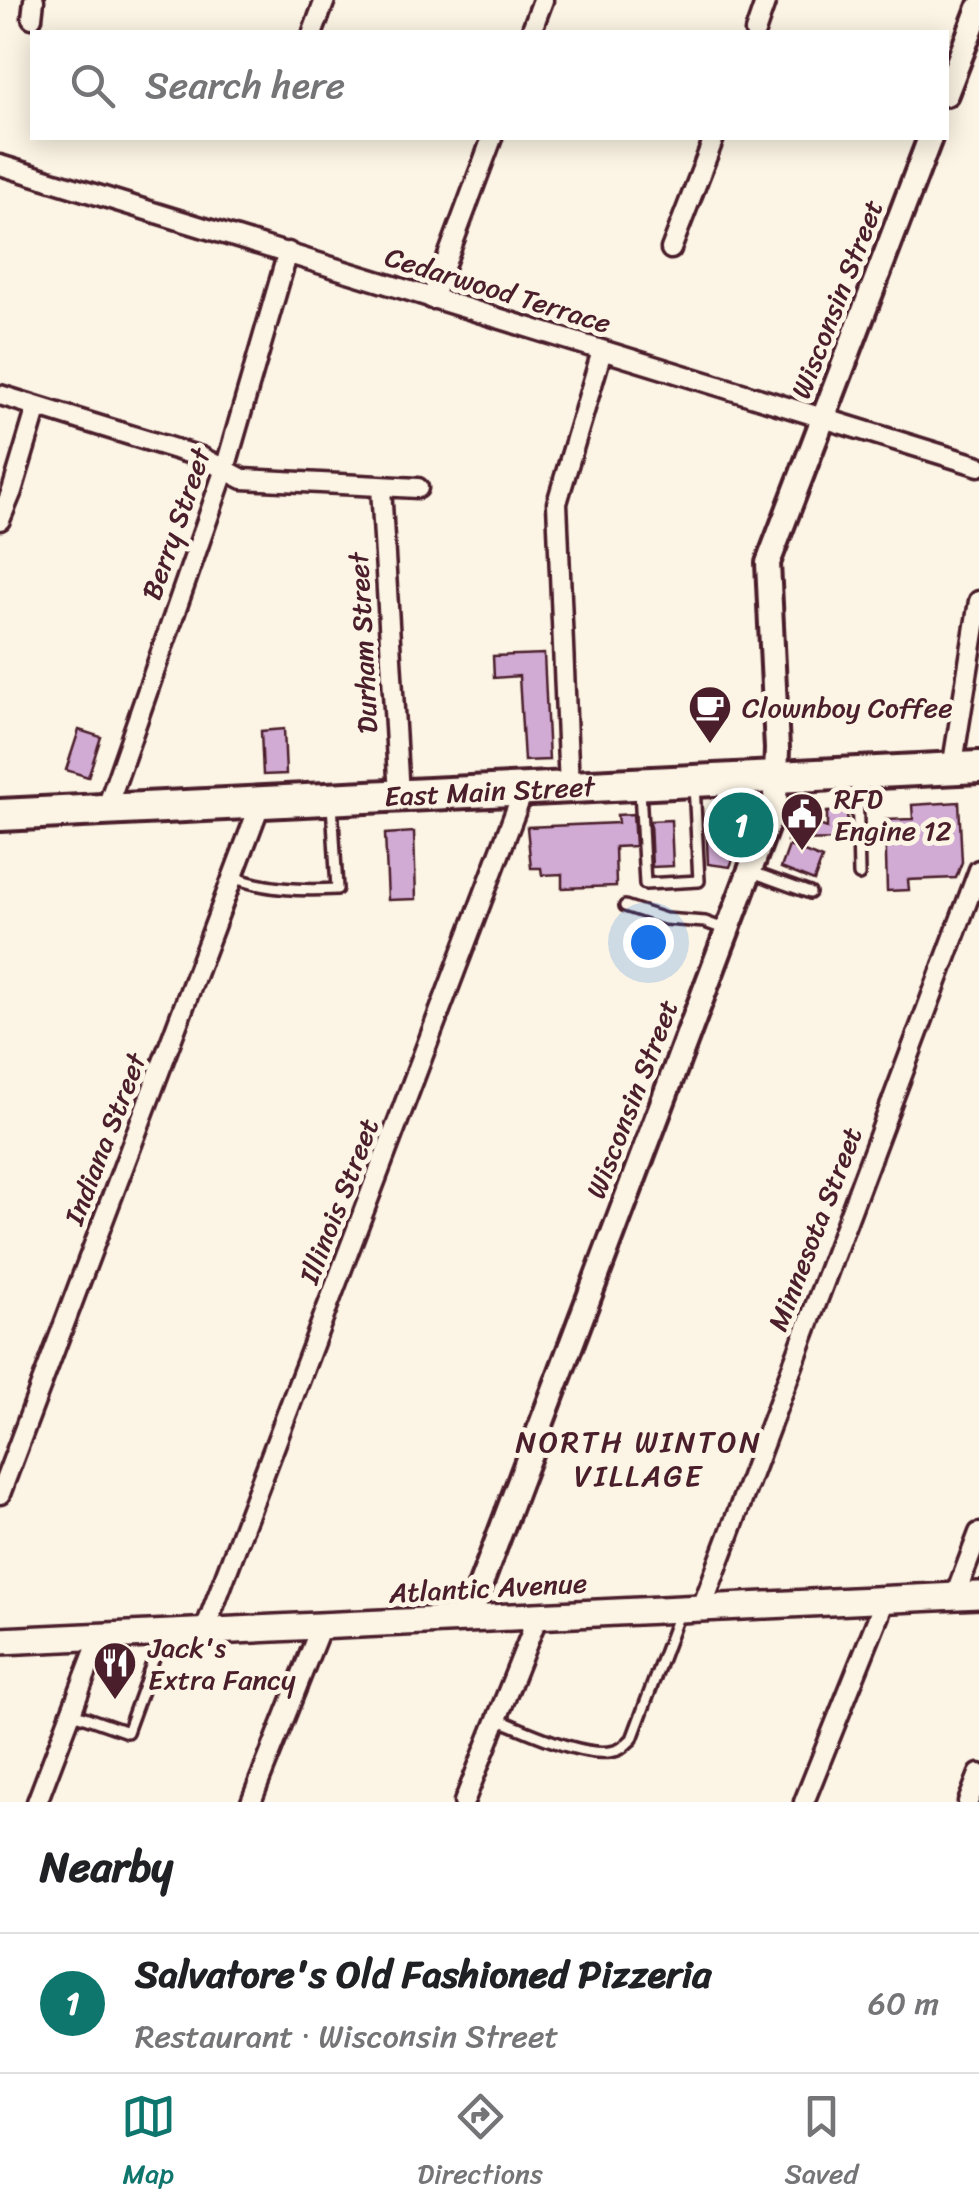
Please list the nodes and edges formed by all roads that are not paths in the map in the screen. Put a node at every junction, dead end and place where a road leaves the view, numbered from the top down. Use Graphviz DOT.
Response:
graph roads {
  1 [pos="325,0"];
  2 [pos="543,0"];
  3 [pos="766,0"];
  4 [pos="979,8"];
  5 [pos="314,30"];
  6 [pos="532,30"];
  7 [pos="756,30"];
  8 [pos="949,86"];
  9 [pos="491,140"];
  10 [pos="713,140"];
  11 [pos="929,140"];
  12 [pos="0,165"];
  13 [pos="671,249"];
  14 [pos="288,252"];
  15 [pos="432,299"];
  16 [pos="602,351"];
  17 [pos="0,395"];
  18 [pos="37,406"];
  19 [pos="824,419"];
  20 [pos="979,466"];
  21 [pos="225,469"];
  22 [pos="381,486"];
  23 [pos="418,488"];
  24 [pos="0,520"];
  25 [pos="979,601"];
  26 [pos="965,768"];
  27 [pos="856,773"];
  28 [pos="777,777"];
  29 [pos="694,782"];
  30 [pos="640,784"];
  31 [pos="569,787"];
  32 [pos="524,790"];
  33 [pos="399,795"];
  34 [pos="332,798"];
  35 [pos="261,802"];
  36 [pos="106,810"];
  37 [pos="0,815"];
  38 [pos="979,870"];
  39 [pos="750,871"];
  40 [pos="859,875"];
  41 [pos="233,877"];
  42 [pos="810,893"];
  43 [pos="625,906"];
  44 [pos="728,931"];
  45 [pos="0,1494"];
  46 [pos="979,1533"];
  47 [pos="967,1596"];
  48 [pos="884,1600"];
  49 [pos="691,1608"];
  50 [pos="538,1616"];
  51 [pos="468,1618"];
  52 [pos="321,1626"];
  53 [pos="204,1632"];
  54 [pos="164,1634"];
  55 [pos="100,1636"];
  56 [pos="0,1641"];
  57 [pos="73,1713"];
  58 [pos="497,1719"];
  59 [pos="979,1774"];
  60 [pos="37,1802"];
  61 [pos="251,1802"];
  62 [pos="464,1802"];
  63 [pos="804,1802"];
  64 [pos="968,1802"];
  1 -- 5 [label="street"];
  2 -- 6 [label="street"];
  3 -- 7 [label="street"];
  4 -- 8 [label="street"];
  9 -- 15 [label="street"];
  10 -- 13 [label="street"];
  11 -- 19 [label="street, Wisconsin Street"];
  12 -- 14 [label="street, Cedarwood Terrace"];
  14 -- 15 [label="street, Cedarwood Terrace"];
  14 -- 21 [label="street, Berry Street"];
  15 -- 16 [label="street, Cedarwood Terrace"];
  16 -- 19 [label="street, Cedarwood Terrace"];
  16 -- 31 [label="street"];
  17 -- 18 [label="street"];
  18 -- 21 [label="street"];
  18 -- 24 [label="street"];
  19 -- 20 [label="street, Cedarwood Terrace"];
  19 -- 28 [label="street, Wisconsin Street"];
  21 -- 22 [label="street"];
  21 -- 36 [label="street, Berry Street"];
  22 -- 23 [label="street"];
  22 -- 33 [label="street, Durham Street"];
  25 -- 26 [label="street"];
  26 -- 27 [label="main road, East Main Street"];
  27 -- 28 [label="main road, East Main Street"];
  27 -- 40 [label="lane"];
  28 -- 29 [label="main road, East Main Street"];
  28 -- 39 [label="street, Wisconsin Street"];
  29 -- 30 [label="main road, East Main Street"];
  29 -- 30 [label="lane"];
  30 -- 31 [label="main road, East Main Street"];
  31 -- 32 [label="main road, East Main Street"];
  32 -- 33 [label="main road, East Main Street"];
  32 -- 53 [label="street, Illinois Street"];
  33 -- 34 [label="main road, East Main Street"];
  34 -- 35 [label="main road, East Main Street"];
  34 -- 41 [label="lane"];
  35 -- 36 [label="main road, East Main Street"];
  35 -- 41 [label="street, Indiana Street"];
  36 -- 37 [label="main road, East Main Street"];
  38 -- 49 [label="street, Minnesota Street"];
  39 -- 42 [label="lane"];
  39 -- 44 [label="street, Wisconsin Street"];
  41 -- 45 [label="street, Indiana Street"];
  43 -- 44 [label="lane"];
  44 -- 51 [label="street, Wisconsin Street"];
  46 -- 47 [label="street"];
  47 -- 48 [label="main road, Atlantic Avenue"];
  48 -- 49 [label="main road, Atlantic Avenue"];
  48 -- 63 [label="street"];
  49 -- 50 [label="main road, Atlantic Avenue"];
  49 -- 58 [label="lane"];
  50 -- 51 [label="main road, Atlantic Avenue"];
  50 -- 58 [label="street"];
  51 -- 52 [label="main road, Atlantic Avenue"];
  52 -- 53 [label="main road, Atlantic Avenue"];
  52 -- 61 [label="street"];
  53 -- 54 [label="main road, Atlantic Avenue"];
  54 -- 55 [label="main road, Atlantic Avenue"];
  54 -- 57 [label="lane"];
  55 -- 56 [label="main road, Atlantic Avenue"];
  55 -- 57 [label="street"];
  57 -- 60 [label="street"];
  58 -- 62 [label="street"];
  59 -- 64 [label="street"];
}
